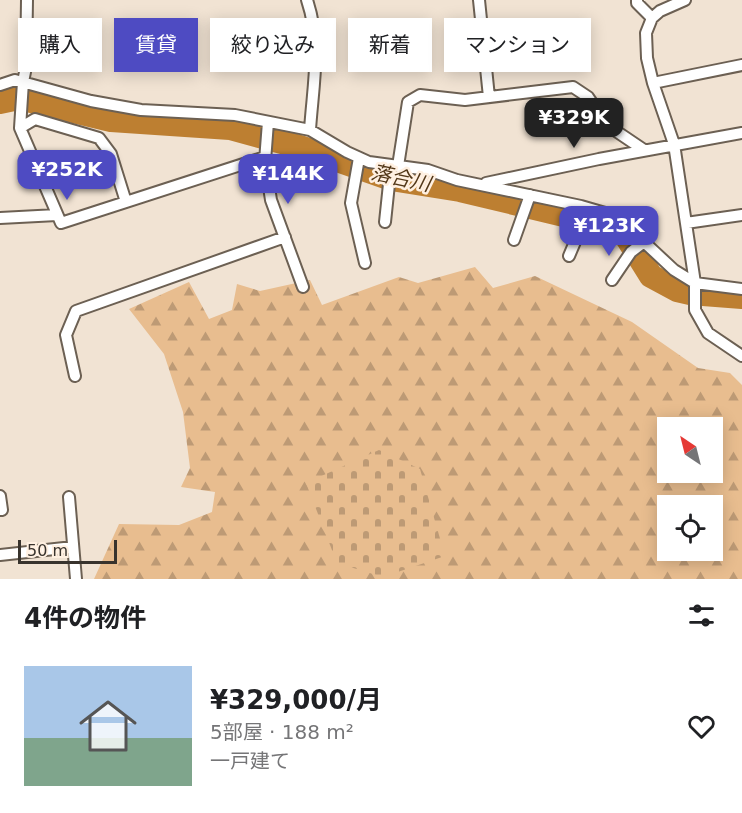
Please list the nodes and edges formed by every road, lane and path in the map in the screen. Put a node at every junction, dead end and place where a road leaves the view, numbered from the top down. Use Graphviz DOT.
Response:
graph roads {
  1 [pos="27,0"];
  2 [pos="307,0"];
  3 [pos="479,0"];
  4 [pos="637,0"];
  5 [pos="685,0"];
  6 [pos="652,18"];
  7 [pos="742,65"];
  8 [pos="23,82"];
  9 [pos="652,83"];
  10 [pos="0,85"];
  11 [pos="489,97"];
  12 [pos="268,122"];
  13 [pos="20,128"];
  14 [pos="310,130"];
  15 [pos="742,133"];
  16 [pos="674,144"];
  17 [pos="644,150"];
  18 [pos="265,157"];
  19 [pos="358,165"];
  20 [pos="393,168"];
  21 [pos="480,184"];
  22 [pos="528,201"];
  23 [pos="126,202"];
  24 [pos="57,215"];
  25 [pos="585,215"];
  26 [pos="742,215"];
  27 [pos="0,218"];
  28 [pos="385,222"];
  29 [pos="686,223"];
  30 [pos="285,237"];
  31 [pos="514,240"];
  32 [pos="643,243"];
  33 [pos="569,256"];
  34 [pos="365,263"];
  35 [pos="612,280"];
  36 [pos="695,283"];
  37 [pos="303,287"];
  38 [pos="742,290"];
  39 [pos="742,356"];
  40 [pos="75,376"];
  41 [pos="0,496"];
  42 [pos="69,496"];
  43 [pos="0,510"];
  44 [pos="73,547"];
  45 [pos="0,555"];
  46 [pos="76,579"];
  1 -- 8 [label="street"];
  2 -- 14 [label="street"];
  3 -- 11 [label="street"];
  4 -- 6 [label="street"];
  5 -- 6 [label="street"];
  6 -- 9 [label="street"];
  7 -- 9 [label="street"];
  8 -- 10 [label="street"];
  8 -- 12 [label="street"];
  8 -- 13 [label="street"];
  9 -- 16 [label="street"];
  11 -- 17 [label="street"];
  11 -- 20 [label="street"];
  12 -- 14 [label="street"];
  12 -- 18 [label="street"];
  13 -- 23 [label="street"];
  13 -- 24 [label="street"];
  14 -- 19 [label="street"];
  15 -- 16 [label="street"];
  16 -- 17 [label="street"];
  16 -- 29 [label="street"];
  17 -- 21 [label="street"];
  18 -- 23 [label="street"];
  18 -- 30 [label="street"];
  19 -- 20 [label="street"];
  19 -- 34 [label="street"];
  20 -- 21 [label="street"];
  20 -- 28 [label="street"];
  21 -- 22 [label="street"];
  22 -- 25 [label="street"];
  22 -- 31 [label="street"];
  23 -- 24 [label="street"];
  24 -- 27 [label="street"];
  25 -- 32 [label="street"];
  25 -- 33 [label="street"];
  26 -- 29 [label="street"];
  29 -- 36 [label="street"];
  30 -- 37 [label="street"];
  30 -- 40 [label="street"];
  32 -- 35 [label="street"];
  32 -- 36 [label="street"];
  36 -- 38 [label="street"];
  36 -- 39 [label="street"];
  41 -- 43 [label="street"];
  42 -- 44 [label="street"];
  44 -- 45 [label="street"];
  44 -- 46 [label="street"];
}
